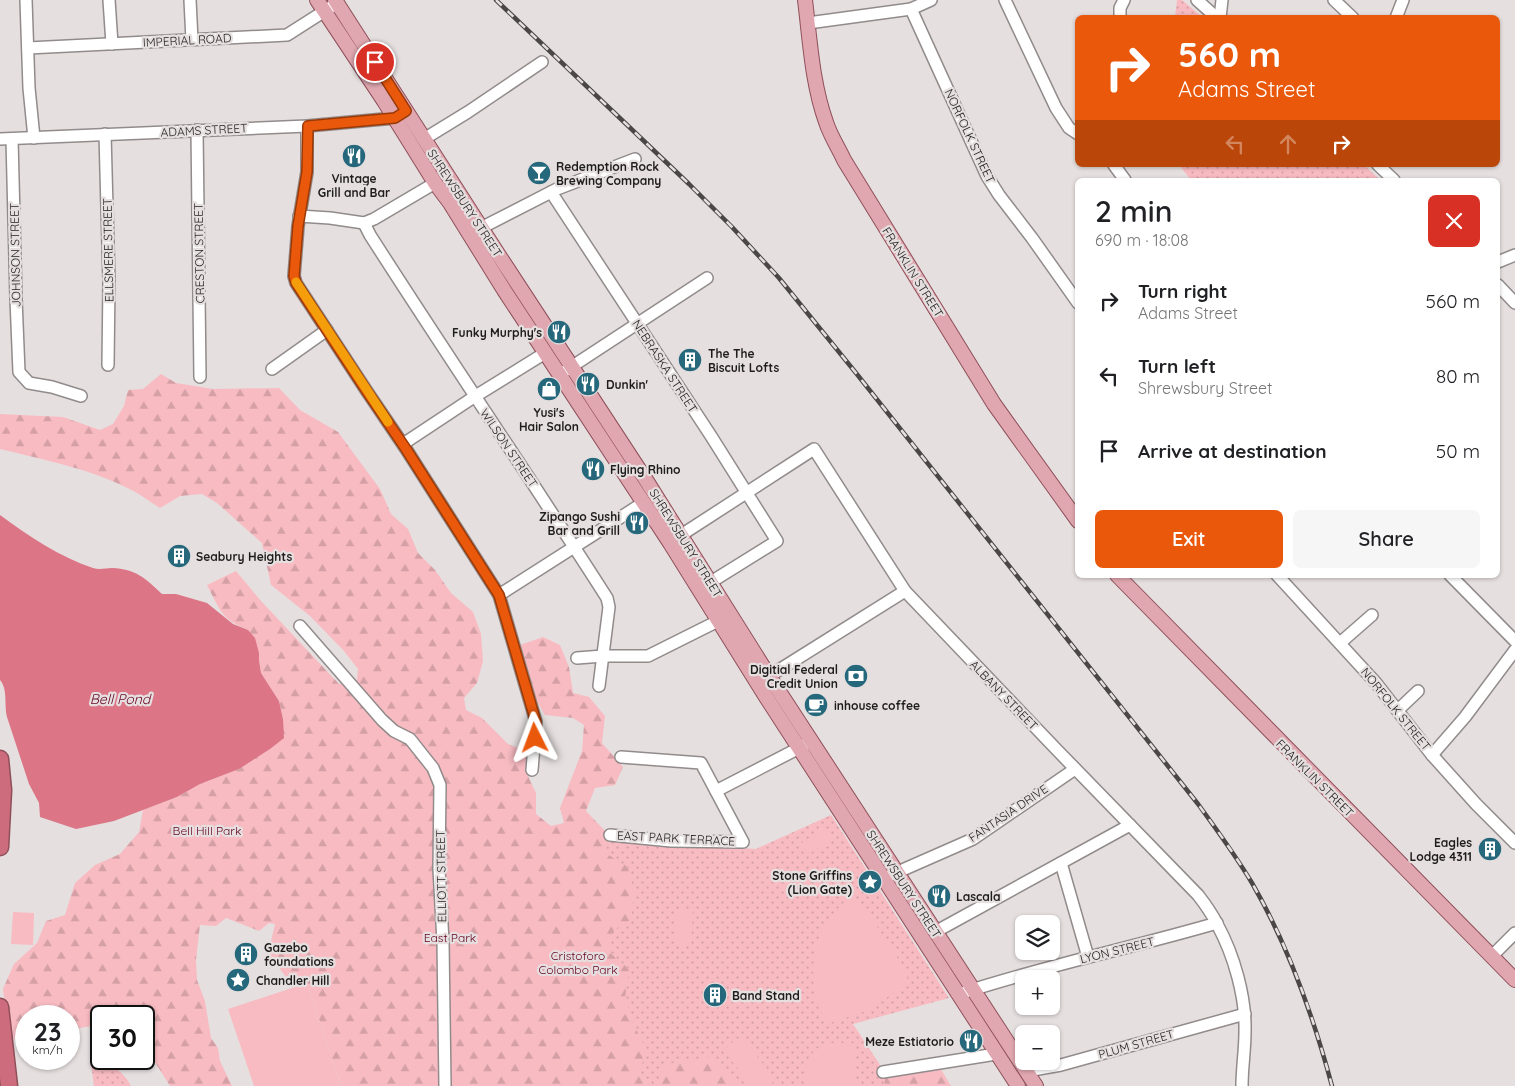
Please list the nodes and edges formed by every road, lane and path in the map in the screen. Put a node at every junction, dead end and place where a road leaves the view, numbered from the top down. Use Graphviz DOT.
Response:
graph roads {
  1 [pos="26,0"];
  2 [pos="109,0"];
  3 [pos="190,0"];
  4 [pos="805,0"];
  5 [pos="931,0"];
  6 [pos="1004,0"];
  7 [pos="1124,0"];
  8 [pos="1197,0"];
  9 [pos="1222,0"];
  10 [pos="1334,0"];
  11 [pos="1403,0"];
  12 [pos="336,2"];
  13 [pos="321,5"];
  14 [pos="911,10"];
  15 [pos="1120,15"];
  16 [pos="1214,15"];
  17 [pos="1219,15"];
  18 [pos="1350,15"];
  19 [pos="1397,15"];
  20 [pos="808,23"];
  21 [pos="192,40"];
  22 [pos="112,44"];
  23 [pos="28,48"];
  24 [pos="542,62"];
  25 [pos="400,115"];
  26 [pos="308,126"];
  27 [pos="197,130"];
  28 [pos="1075,132"];
  29 [pos="105,134"];
  30 [pos="34,138"];
  31 [pos="0,139"];
  32 [pos="12,139"];
  33 [pos="424,139"];
  34 [pos="635,159"];
  35 [pos="1115,167"];
  36 [pos="1380,167"];
  37 [pos="1124,178"];
  38 [pos="1392,178"];
  39 [pos="435,183"];
  40 [pos="551,192"];
  41 [pos="299,216"];
  42 [pos="364,223"];
  43 [pos="475,231"];
  44 [pos="1515,254"];
  45 [pos="1500,261"];
  46 [pos="708,278"];
  47 [pos="1500,287"];
  48 [pos="1075,299"];
  49 [pos="1515,303"];
  50 [pos="637,324"];
  51 [pos="327,330"];
  52 [pos="545,353"];
  53 [pos="108,365"];
  54 [pos="272,369"];
  55 [pos="566,370"];
  56 [pos="200,377"];
  57 [pos="80,396"];
  58 [pos="474,397"];
  59 [pos="403,444"];
  60 [pos="747,492"];
  61 [pos="644,503"];
  62 [pos="1075,517"];
  63 [pos="675,539"];
  64 [pos="575,547"];
  65 [pos="1120,578"];
  66 [pos="1280,578"];
  67 [pos="1453,578"];
  68 [pos="711,582"];
  69 [pos="905,591"];
  70 [pos="499,595"];
  71 [pos="1372,616"];
  72 [pos="718,621"];
  73 [pos="300,626"];
  74 [pos="1515,641"];
  75 [pos="1340,643"];
  76 [pos="1515,650"];
  77 [pos="603,656"];
  78 [pos="577,658"];
  79 [pos="763,680"];
  80 [pos="599,686"];
  81 [pos="1418,691"];
  82 [pos="1398,710"];
  83 [pos="812,741"];
  84 [pos="799,749"];
  85 [pos="1432,754"];
  86 [pos="621,757"];
  87 [pos="0,759"];
  88 [pos="1075,768"];
  89 [pos="532,770"];
  90 [pos="1,790"];
  91 [pos="716,792"];
  92 [pos="1130,825"];
  93 [pos="610,835"];
  94 [pos="1515,843"];
  95 [pos="0,847"];
  96 [pos="1062,863"];
  97 [pos="890,876"];
  98 [pos="1217,924"];
  99 [pos="935,932"];
  100 [pos="1515,933"];
  101 [pos="1492,956"];
  102 [pos="1088,957"];
  103 [pos="1515,980"];
  104 [pos="973,989"];
  105 [pos="959,994"];
  106 [pos="0,1008"];
  107 [pos="1244,1014"];
  108 [pos="996,1054"];
  109 [pos="1027,1071"];
  110 [pos="883,1072"];
  111 [pos="9,1086"];
  112 [pos="445,1086"];
  113 [pos="1018,1086"];
  114 [pos="1036,1086"];
  115 [pos="1242,1086"];
  1 -- 23 [label="street"];
  2 -- 22 [label="street"];
  3 -- 21 [label="street"];
  4 -- 20 [label="main road, FRANKLIN STREET"];
  5 -- 14 [label="street"];
  6 -- 28 [label="street"];
  7 -- 15 [label="street"];
  8 -- 16 [label="street"];
  9 -- 17 [label="street"];
  10 -- 18 [label="street"];
  11 -- 19 [label="street"];
  12 -- 13 [label="street, IMPERIAL ROAD"];
  12 -- 25 [label="main road, SHREWSBURY STREET"];
  13 -- 21 [label="street, IMPERIAL ROAD"];
  13 -- 25 [label="main road, SHREWSBURY STREET"];
  14 -- 20 [label="street"];
  14 -- 48 [label="street, NORFOLK STREET"];
  20 -- 62 [label="main road, FRANKLIN STREET"];
  21 -- 22 [label="street, IMPERIAL ROAD"];
  22 -- 23 [label="street, IMPERIAL ROAD"];
  23 -- 30 [label="street"];
  24 -- 33 [label="street"];
  25 -- 26 [label="street, ADAMS STREET"];
  25 -- 33 [label="main road, SHREWSBURY STREET"];
  25 -- 39 [label="main road, SHREWSBURY STREET"];
  26 -- 27 [label="street, ADAMS STREET"];
  26 -- 41 [label="street"];
  27 -- 29 [label="street, ADAMS STREET"];
  27 -- 56 [label="street, CRESTON STREET"];
  29 -- 30 [label="street, ADAMS STREET"];
  29 -- 53 [label="street, ELLSMERE STREET"];
  30 -- 32 [label="street, ADAMS STREET"];
  31 -- 32 [label="street, ADAMS STREET"];
  32 -- 57 [label="street, JOHNSON STREET"];
  33 -- 43 [label="main road, SHREWSBURY STREET"];
  34 -- 40 [label="street"];
  35 -- 37 [label="street"];
  36 -- 38 [label="street"];
  39 -- 42 [label="street"];
  39 -- 43 [label="main road, SHREWSBURY STREET"];
  40 -- 43 [label="street"];
  40 -- 50 [label="street, NEBRASKA STREET"];
  41 -- 42 [label="street"];
  41 -- 51 [label="street"];
  42 -- 58 [label="street, WILSON STREET"];
  43 -- 52 [label="main road, SHREWSBURY STREET"];
  43 -- 55 [label="main road, SHREWSBURY STREET"];
  44 -- 45 [label="street"];
  46 -- 50 [label="street"];
  47 -- 49 [label="street"];
  50 -- 55 [label="street"];
  50 -- 60 [label="street, NEBRASKA STREET"];
  51 -- 54 [label="street"];
  51 -- 59 [label="street"];
  52 -- 55 [label="main road, SHREWSBURY STREET"];
  52 -- 58 [label="street"];
  55 -- 61 [label="main road, SHREWSBURY STREET"];
  55 -- 63 [label="main road, SHREWSBURY STREET"];
  58 -- 59 [label="street"];
  58 -- 64 [label="street, WILSON STREET"];
  59 -- 70 [label="street"];
  60 -- 63 [label="street"];
  60 -- 68 [label="street, NEBRASKA STREET"];
  60 -- 69 [label="street, ALBANY STREET"];
  61 -- 63 [label="main road, SHREWSBURY STREET"];
  61 -- 64 [label="street"];
  63 -- 68 [label="main road, SHREWSBURY STREET"];
  63 -- 72 [label="main road, SHREWSBURY STREET"];
  64 -- 70 [label="street"];
  64 -- 77 [label="street, WILSON STREET"];
  65 -- 101 [label="main road, FRANKLIN STREET"];
  66 -- 75 [label="street, NORFOLK STREET"];
  67 -- 74 [label="street"];
  68 -- 79 [label="main road, SHREWSBURY STREET"];
  69 -- 79 [label="street"];
  69 -- 88 [label="street, ALBANY STREET"];
  70 -- 89 [label="street"];
  71 -- 75 [label="street"];
  72 -- 77 [label="street"];
  72 -- 79 [label="main road, SHREWSBURY STREET"];
  73 -- 112 [label="street, ELLIOTT STREET"];
  75 -- 82 [label="street, NORFOLK STREET"];
  76 -- 85 [label="street"];
  77 -- 78 [label="street"];
  77 -- 80 [label="street, WILSON STREET"];
  79 -- 83 [label="main road, SHREWSBURY STREET"];
  79 -- 84 [label="main road, SHREWSBURY STREET"];
  81 -- 82 [label="street"];
  82 -- 85 [label="street, NORFOLK STREET"];
  83 -- 84 [label="street"];
  83 -- 97 [label="main road, SHREWSBURY STREET"];
  84 -- 91 [label="street"];
  84 -- 97 [label="main road, SHREWSBURY STREET"];
  85 -- 94 [label="street, NORFOLK STREET"];
  86 -- 91 [label="street"];
  87 -- 90 [label="highway"];
  88 -- 92 [label="street, ALBANY STREET"];
  88 -- 97 [label="street, FANTASIA DRIVE"];
  90 -- 95 [label="highway"];
  91 -- 93 [label="street, EAST PARK TERRACE"];
  92 -- 96 [label="street"];
  92 -- 98 [label="street, ALBANY STREET"];
  96 -- 99 [label="street"];
  96 -- 102 [label="street"];
  97 -- 99 [label="main road, SHREWSBURY STREET"];
  97 -- 105 [label="main road, SHREWSBURY STREET"];
  98 -- 102 [label="street, LYON STREET"];
  98 -- 107 [label="street, ALBANY STREET"];
  99 -- 104 [label="main road, SHREWSBURY STREET"];
  100 -- 101 [label="street"];
  101 -- 103 [label="main road, FRANKLIN STREET"];
  102 -- 104 [label="street, LYON STREET"];
  104 -- 105 [label="street, LYON STREET"];
  104 -- 109 [label="main road, SHREWSBURY STREET"];
  105 -- 108 [label="main road, SHREWSBURY STREET"];
  106 -- 111 [label="highway"];
  107 -- 109 [label="street, PLUM STREET"];
  107 -- 115 [label="street, ALBANY STREET"];
  108 -- 110 [label="street"];
  108 -- 113 [label="main road, SHREWSBURY STREET"];
  109 -- 114 [label="main road, SHREWSBURY STREET"];
}
